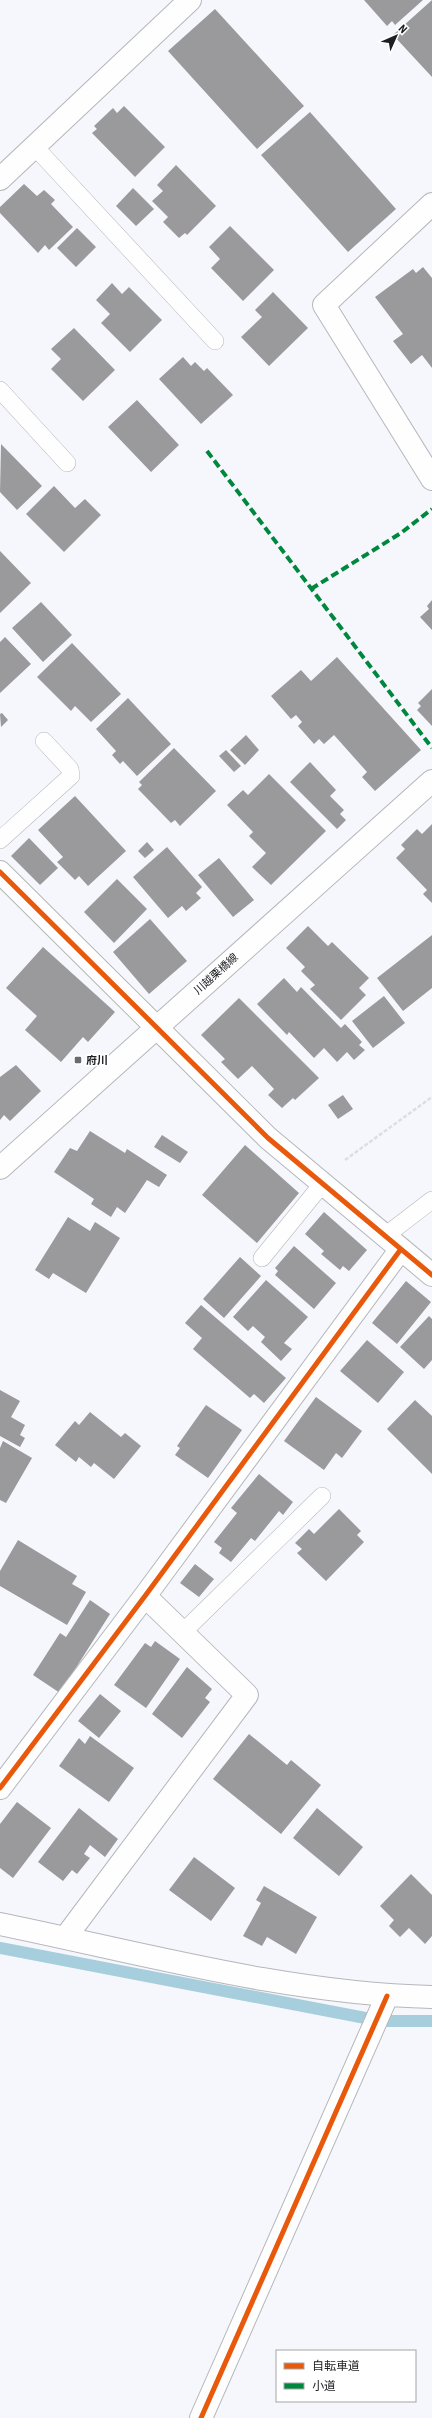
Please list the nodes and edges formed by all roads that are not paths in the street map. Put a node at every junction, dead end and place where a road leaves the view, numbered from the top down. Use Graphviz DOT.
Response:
graph roads {
  1 [pos="190,0"];
  2 [pos="35,147"];
  3 [pos="0,179"];
  4 [pos="432,204"];
  5 [pos="215,341"];
  6 [pos="0,390"];
  7 [pos="67,464"];
  8 [pos="432,479"];
  9 [pos="44,741"];
  10 [pos="432,781"];
  11 [pos="0,840"];
  12 [pos="0,872"];
  13 [pos="156,1028"];
  14 [pos="0,1168"];
  15 [pos="322,1183"];
  16 [pos="432,1200"];
  17 [pos="393,1242"];
  18 [pos="262,1258"];
  19 [pos="432,1275"];
  20 [pos="322,1496"];
  21 [pos="145,1596"];
  22 [pos="184,1632"];
  23 [pos="0,1788"];
  24 [pos="0,1924"];
  25 [pos="65,1938"];
  26 [pos="387,1996"];
  27 [pos="432,1997"];
  28 [pos="201,2418"];
  1 -- 2 [label="street"];
  2 -- 3 [label="street"];
  2 -- 5 [label="lane"];
  4 -- 8 [label="street"];
  6 -- 7 [label="lane"];
  9 -- 11 [label="lane"];
  10 -- 13 [label="street, 川越栗橋線"];
  12 -- 13 [label="street"];
  13 -- 14 [label="street, 川越栗橋線"];
  13 -- 15 [label="street"];
  15 -- 17 [label="street"];
  15 -- 18 [label="lane"];
  16 -- 17 [label="lane"];
  17 -- 19 [label="street"];
  17 -- 21 [label="street"];
  20 -- 22 [label="lane"];
  21 -- 22 [label="street"];
  21 -- 23 [label="street"];
  22 -- 25 [label="street"];
  24 -- 25 [label="street"];
  25 -- 26 [label="street"];
  26 -- 27 [label="street"];
  26 -- 28 [label="street"];
}
